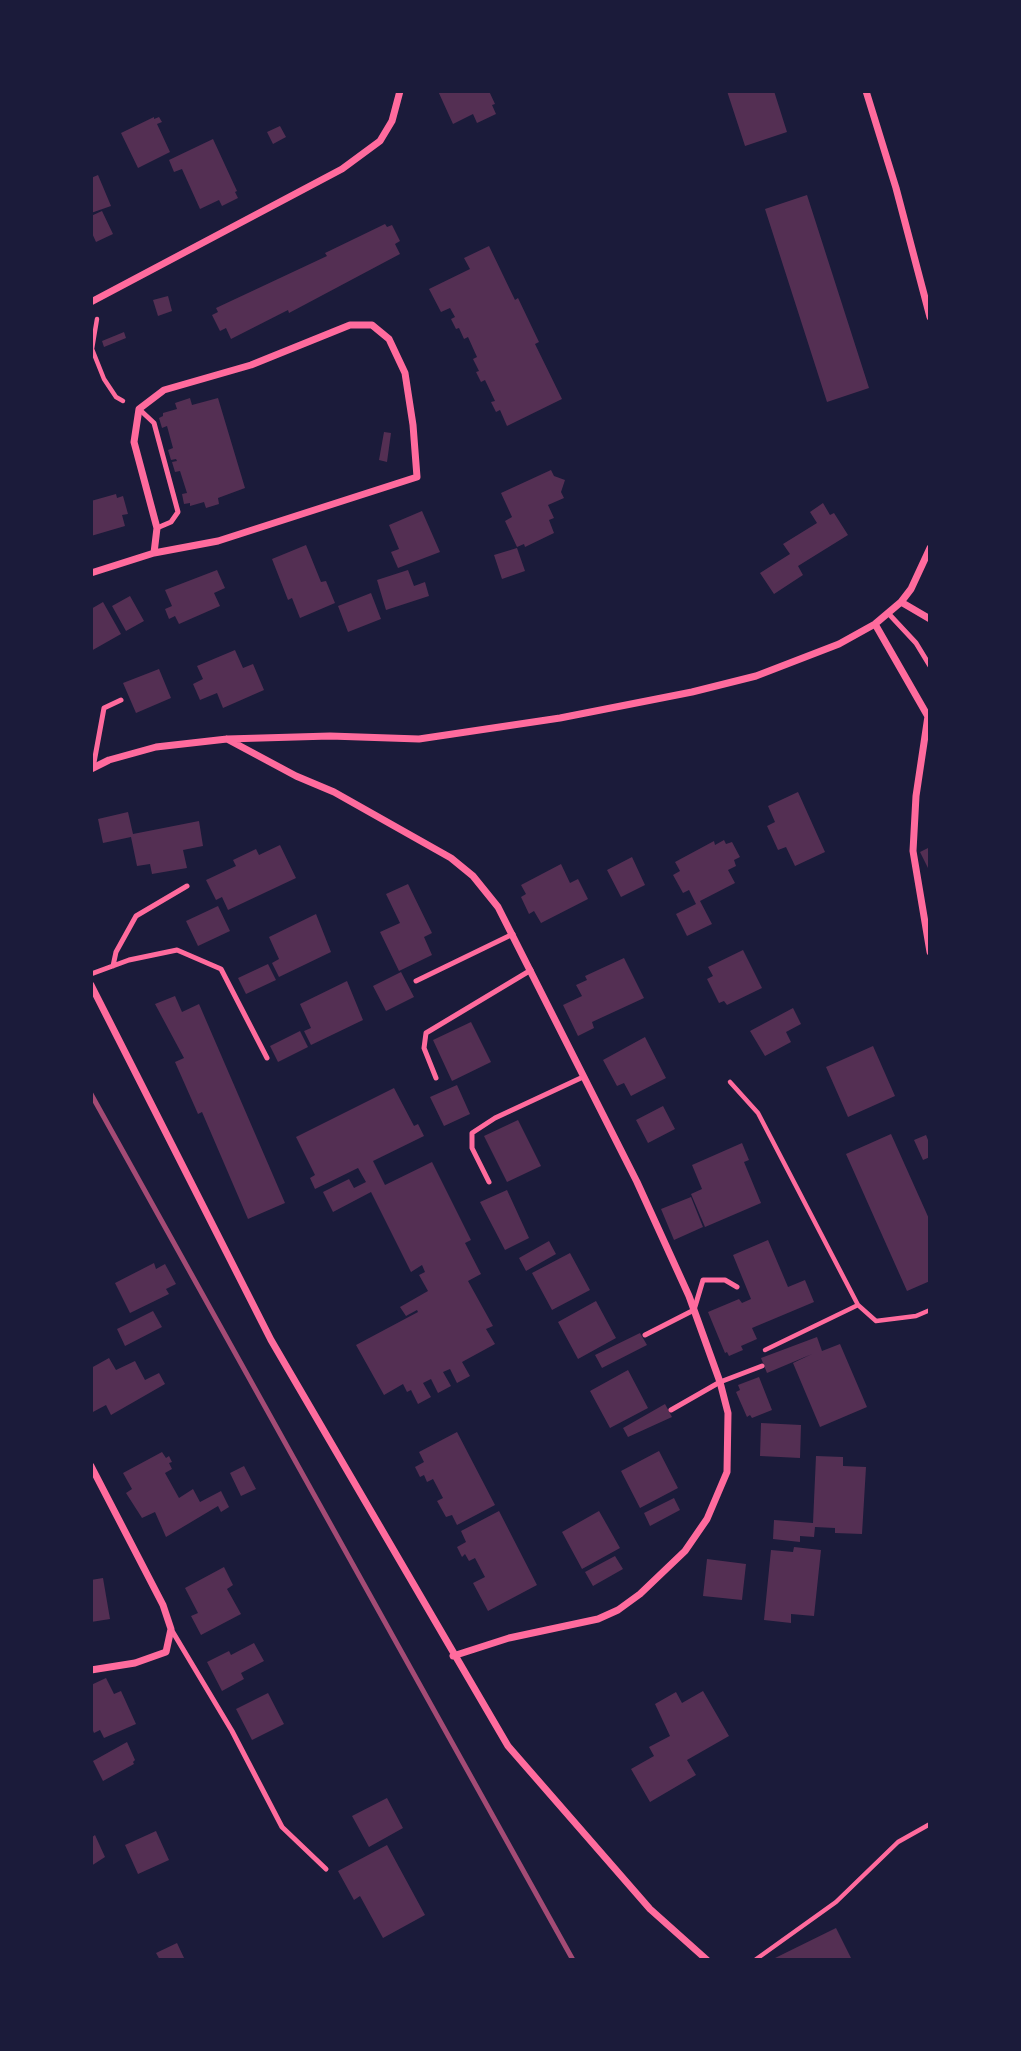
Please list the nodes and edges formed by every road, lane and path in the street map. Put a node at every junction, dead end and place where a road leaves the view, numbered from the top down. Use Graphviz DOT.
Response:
graph roads {
  1 [pos="400,91"];
  2 [pos="866,91"];
  3 [pos="100,297"];
  4 [pos="91,302"];
  5 [pos="930,317"];
  6 [pos="139,409"];
  7 [pos="158,528"];
  8 [pos="930,548"];
  9 [pos="154,553"];
  10 [pos="91,573"];
  11 [pos="901,602"];
  12 [pos="888,613"];
  13 [pos="930,619"];
  14 [pos="875,624"];
  15 [pos="930,666"];
  16 [pos="121,700"];
  17 [pos="929,718"];
  18 [pos="227,739"];
  19 [pos="92,768"];
  20 [pos="187,886"];
  21 [pos="513,934"];
  22 [pos="930,952"];
  23 [pos="113,966"];
  24 [pos="531,970"];
  25 [pos="91,974"];
  26 [pos="416,981"];
  27 [pos="91,985"];
  28 [pos="267,1058"];
  29 [pos="583,1077"];
  30 [pos="436,1078"];
  31 [pos="730,1082"];
  32 [pos="489,1182"];
  33 [pos="737,1287"];
  34 [pos="858,1306"];
  35 [pos="694,1310"];
  36 [pos="930,1310"];
  37 [pos="645,1335"];
  38 [pos="764,1350"];
  39 [pos="762,1366"];
  40 [pos="720,1382"];
  41 [pos="671,1410"];
  42 [pos="91,1466"];
  43 [pos="171,1629"];
  44 [pos="453,1656"];
  45 [pos="91,1670"];
  46 [pos="930,1824"];
  47 [pos="326,1869"];
  48 [pos="707,1960"];
  49 [pos="755,1960"];
  1 -- 3 [label="street"];
  2 -- 5 [label="street"];
  3 -- 4 [label="street"];
  3 -- 6 [label="path"];
  6 -- 7 [label="street"];
  6 -- 7 [label="lane"];
  6 -- 9 [label="street"];
  7 -- 9 [label="street"];
  8 -- 11 [label="street"];
  9 -- 10 [label="street"];
  11 -- 12 [label="street"];
  11 -- 13 [label="street"];
  12 -- 14 [label="street"];
  12 -- 15 [label="lane"];
  14 -- 17 [label="street"];
  14 -- 18 [label="street"];
  16 -- 19 [label="lane"];
  17 -- 22 [label="street"];
  18 -- 19 [label="street"];
  18 -- 21 [label="street"];
  20 -- 23 [label="lane"];
  21 -- 24 [label="street"];
  21 -- 26 [label="lane"];
  23 -- 25 [label="lane"];
  23 -- 28 [label="lane"];
  24 -- 29 [label="street"];
  24 -- 30 [label="lane"];
  27 -- 44 [label="street"];
  29 -- 32 [label="lane"];
  29 -- 35 [label="street"];
  31 -- 34 [label="path"];
  33 -- 35 [label="lane"];
  34 -- 36 [label="path"];
  34 -- 38 [label="path"];
  35 -- 37 [label="lane"];
  35 -- 40 [label="street"];
  39 -- 40 [label="lane"];
  40 -- 41 [label="lane"];
  40 -- 44 [label="street"];
  42 -- 43 [label="street"];
  43 -- 45 [label="street"];
  43 -- 47 [label="lane"];
  44 -- 48 [label="street"];
  46 -- 49 [label="path"];
}
